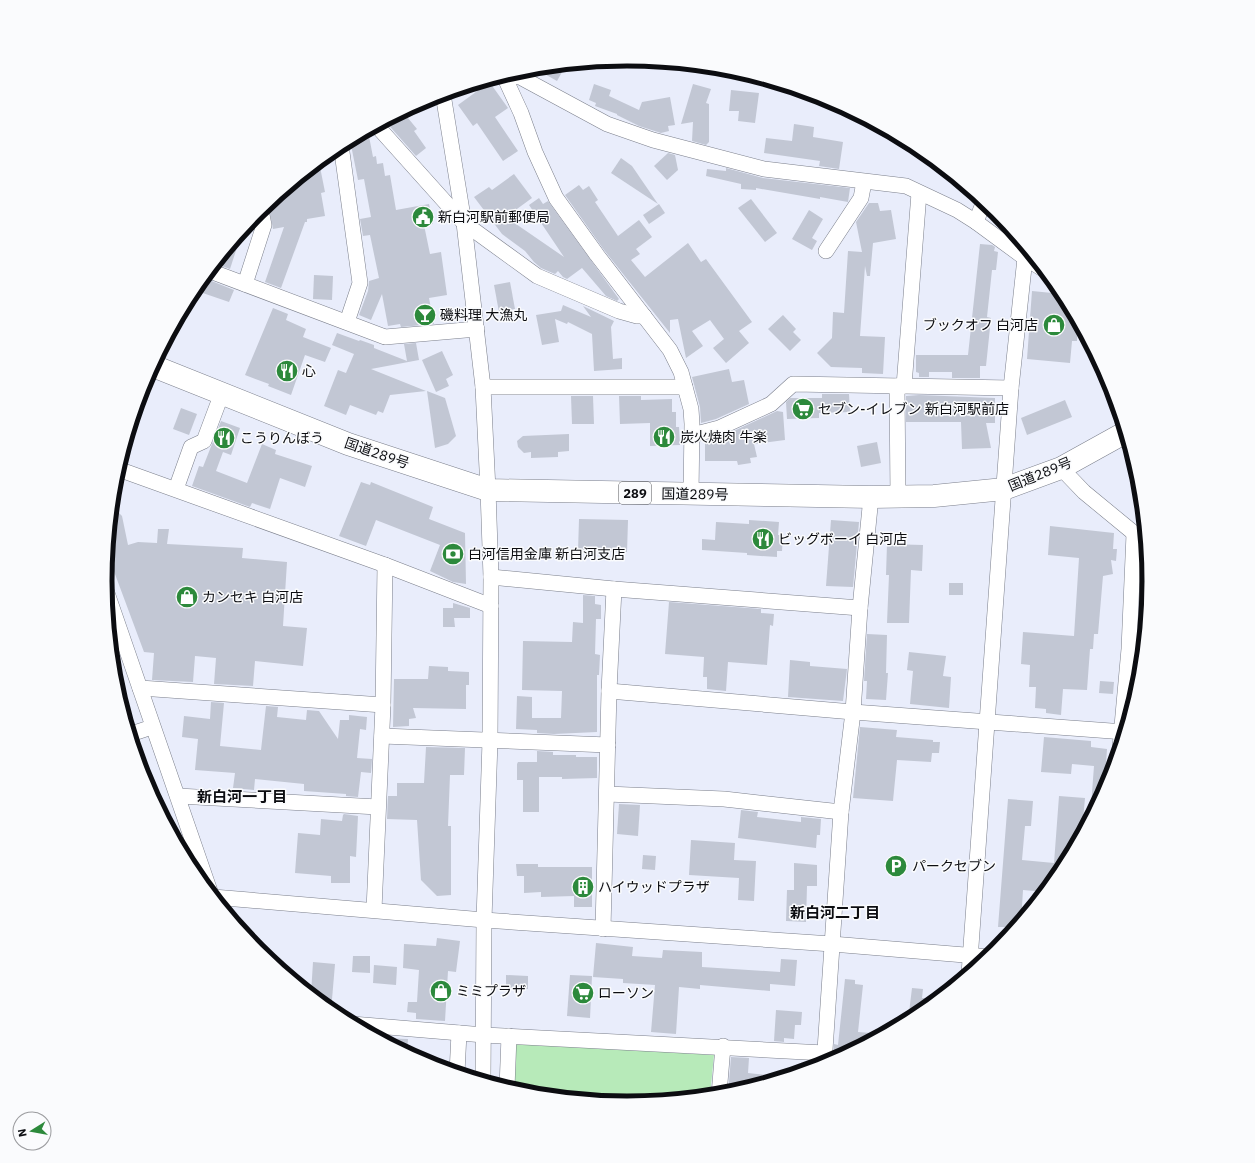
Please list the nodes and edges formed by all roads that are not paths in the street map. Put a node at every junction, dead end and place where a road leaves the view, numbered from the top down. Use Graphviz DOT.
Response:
graph roads {
  1 [pos="521,77"];
  2 [pos="506,81"];
  3 [pos="444,100"];
  4 [pos="380,130"];
  5 [pos="343,152"];
  6 [pos="864,182"];
  7 [pos="919,193"];
  8 [pos="980,211"];
  9 [pos="263,218"];
  10 [pos="464,223"];
  11 [pos="826,251"];
  12 [pos="1025,258"];
  13 [pos="1030,261"];
  14 [pos="215,273"];
  15 [pos="245,284"];
  16 [pos="644,316"];
  17 [pos="347,322"];
  18 [pos="477,329"];
  19 [pos="158,368"];
  20 [pos="900,386"];
  21 [pos="484,387"];
  22 [pos="685,387"];
  23 [pos="1011,388"];
  24 [pos="222,393"];
  25 [pos="692,435"];
  26 [pos="1121,435"];
  27 [pos="1061,468"];
  28 [pos="125,470"];
  29 [pos="176,489"];
  30 [pos="1004,489"];
  31 [pos="488,490"];
  32 [pos="691,494"];
  33 [pos="871,497"];
  34 [pos="898,497"];
  35 [pos="1134,534"];
  36 [pos="1141,539"];
  37 [pos="385,565"];
  38 [pos="491,577"];
  39 [pos="614,590"];
  40 [pos="491,606"];
  41 [pos="860,608"];
  42 [pos="113,610"];
  43 [pos="140,688"];
  44 [pos="609,691"];
  45 [pos="383,705"];
  46 [pos="853,712"];
  47 [pos="1124,719"];
  48 [pos="987,721"];
  49 [pos="152,727"];
  50 [pos="135,732"];
  51 [pos="1120,732"];
  52 [pos="382,736"];
  53 [pos="490,740"];
  54 [pos="608,745"];
  55 [pos="607,794"];
  56 [pos="178,796"];
  57 [pos="378,807"];
  58 [pos="841,812"];
  59 [pos="205,876"];
  60 [pos="221,898"];
  61 [pos="374,910"];
  62 [pos="484,920"];
  63 [pos="603,929"];
  64 [pos="832,944"];
  65 [pos="971,956"];
  66 [pos="981,957"];
  67 [pos="970,966"];
  68 [pos="366,1026"];
  69 [pos="458,1032"];
  70 [pos="484,1035"];
  71 [pos="509,1036"];
  72 [pos="723,1046"];
  73 [pos="825,1058"];
  74 [pos="823,1059"];
  75 [pos="457,1068"];
  76 [pos="483,1076"];
  77 [pos="507,1082"];
  78 [pos="720,1089"];
  1 -- 6 [label="street"];
  2 -- 16 [label="street"];
  3 -- 10 [label="street"];
  4 -- 10 [label="street"];
  5 -- 17 [label="street"];
  6 -- 7 [label="street"];
  6 -- 11 [label="street"];
  7 -- 8 [label="street"];
  7 -- 20 [label="street"];
  8 -- 12 [label="street"];
  9 -- 15 [label="street"];
  10 -- 16 [label="street"];
  10 -- 18 [label="street"];
  12 -- 13 [label="street"];
  12 -- 23 [label="street"];
  14 -- 15 [label="street"];
  15 -- 17 [label="street"];
  16 -- 22 [label="street"];
  17 -- 18 [label="street"];
  18 -- 21 [label="street"];
  19 -- 24 [label="highway, 国道289号 / 289"];
  20 -- 23 [label="street"];
  20 -- 25 [label="street"];
  20 -- 34 [label="street"];
  21 -- 22 [label="street"];
  21 -- 31 [label="street"];
  22 -- 25 [label="street"];
  23 -- 30 [label="street"];
  24 -- 29 [label="street"];
  24 -- 31 [label="highway, 国道289号 / 289"];
  25 -- 32 [label="street"];
  26 -- 27 [label="highway, 国道289号 / 289"];
  27 -- 30 [label="highway, 国道289号 / 289"];
  27 -- 35 [label="street"];
  28 -- 29 [label="street"];
  29 -- 37 [label="street"];
  30 -- 34 [label="highway, 国道289号 / 289"];
  30 -- 48 [label="street"];
  31 -- 32 [label="highway, 国道289号 / 289"];
  31 -- 38 [label="street"];
  32 -- 33 [label="highway, 国道289号 / 289"];
  33 -- 34 [label="highway, 国道289号 / 289"];
  33 -- 41 [label="street"];
  35 -- 36 [label="street"];
  35 -- 47 [label="street"];
  37 -- 40 [label="street"];
  37 -- 45 [label="street"];
  38 -- 39 [label="street"];
  38 -- 40 [label="street"];
  39 -- 41 [label="street"];
  39 -- 44 [label="street"];
  40 -- 53 [label="street"];
  41 -- 46 [label="street"];
  42 -- 43 [label="street"];
  43 -- 45 [label="street"];
  43 -- 49 [label="street"];
  44 -- 46 [label="street"];
  44 -- 54 [label="street"];
  45 -- 52 [label="street"];
  46 -- 48 [label="street"];
  46 -- 58 [label="street"];
  48 -- 51 [label="street"];
  48 -- 65 [label="street"];
  49 -- 50 [label="street"];
  49 -- 56 [label="street"];
  52 -- 53 [label="street"];
  52 -- 57 [label="street"];
  53 -- 54 [label="street"];
  53 -- 62 [label="street"];
  54 -- 55 [label="street"];
  55 -- 58 [label="street"];
  55 -- 63 [label="street"];
  56 -- 57 [label="street"];
  56 -- 59 [label="street"];
  57 -- 61 [label="street"];
  58 -- 64 [label="street"];
  60 -- 61 [label="street"];
  61 -- 62 [label="street"];
  62 -- 63 [label="street"];
  62 -- 70 [label="street"];
  63 -- 64 [label="street"];
  64 -- 65 [label="street"];
  64 -- 73 [label="street"];
  65 -- 66 [label="street"];
  65 -- 67 [label="street"];
  68 -- 69 [label="street"];
  69 -- 70 [label="street"];
  69 -- 75 [label="street"];
  70 -- 71 [label="street"];
  70 -- 76 [label="street"];
  71 -- 72 [label="street"];
  71 -- 77 [label="street"];
  72 -- 74 [label="street"];
  72 -- 78 [label="street"];
}
